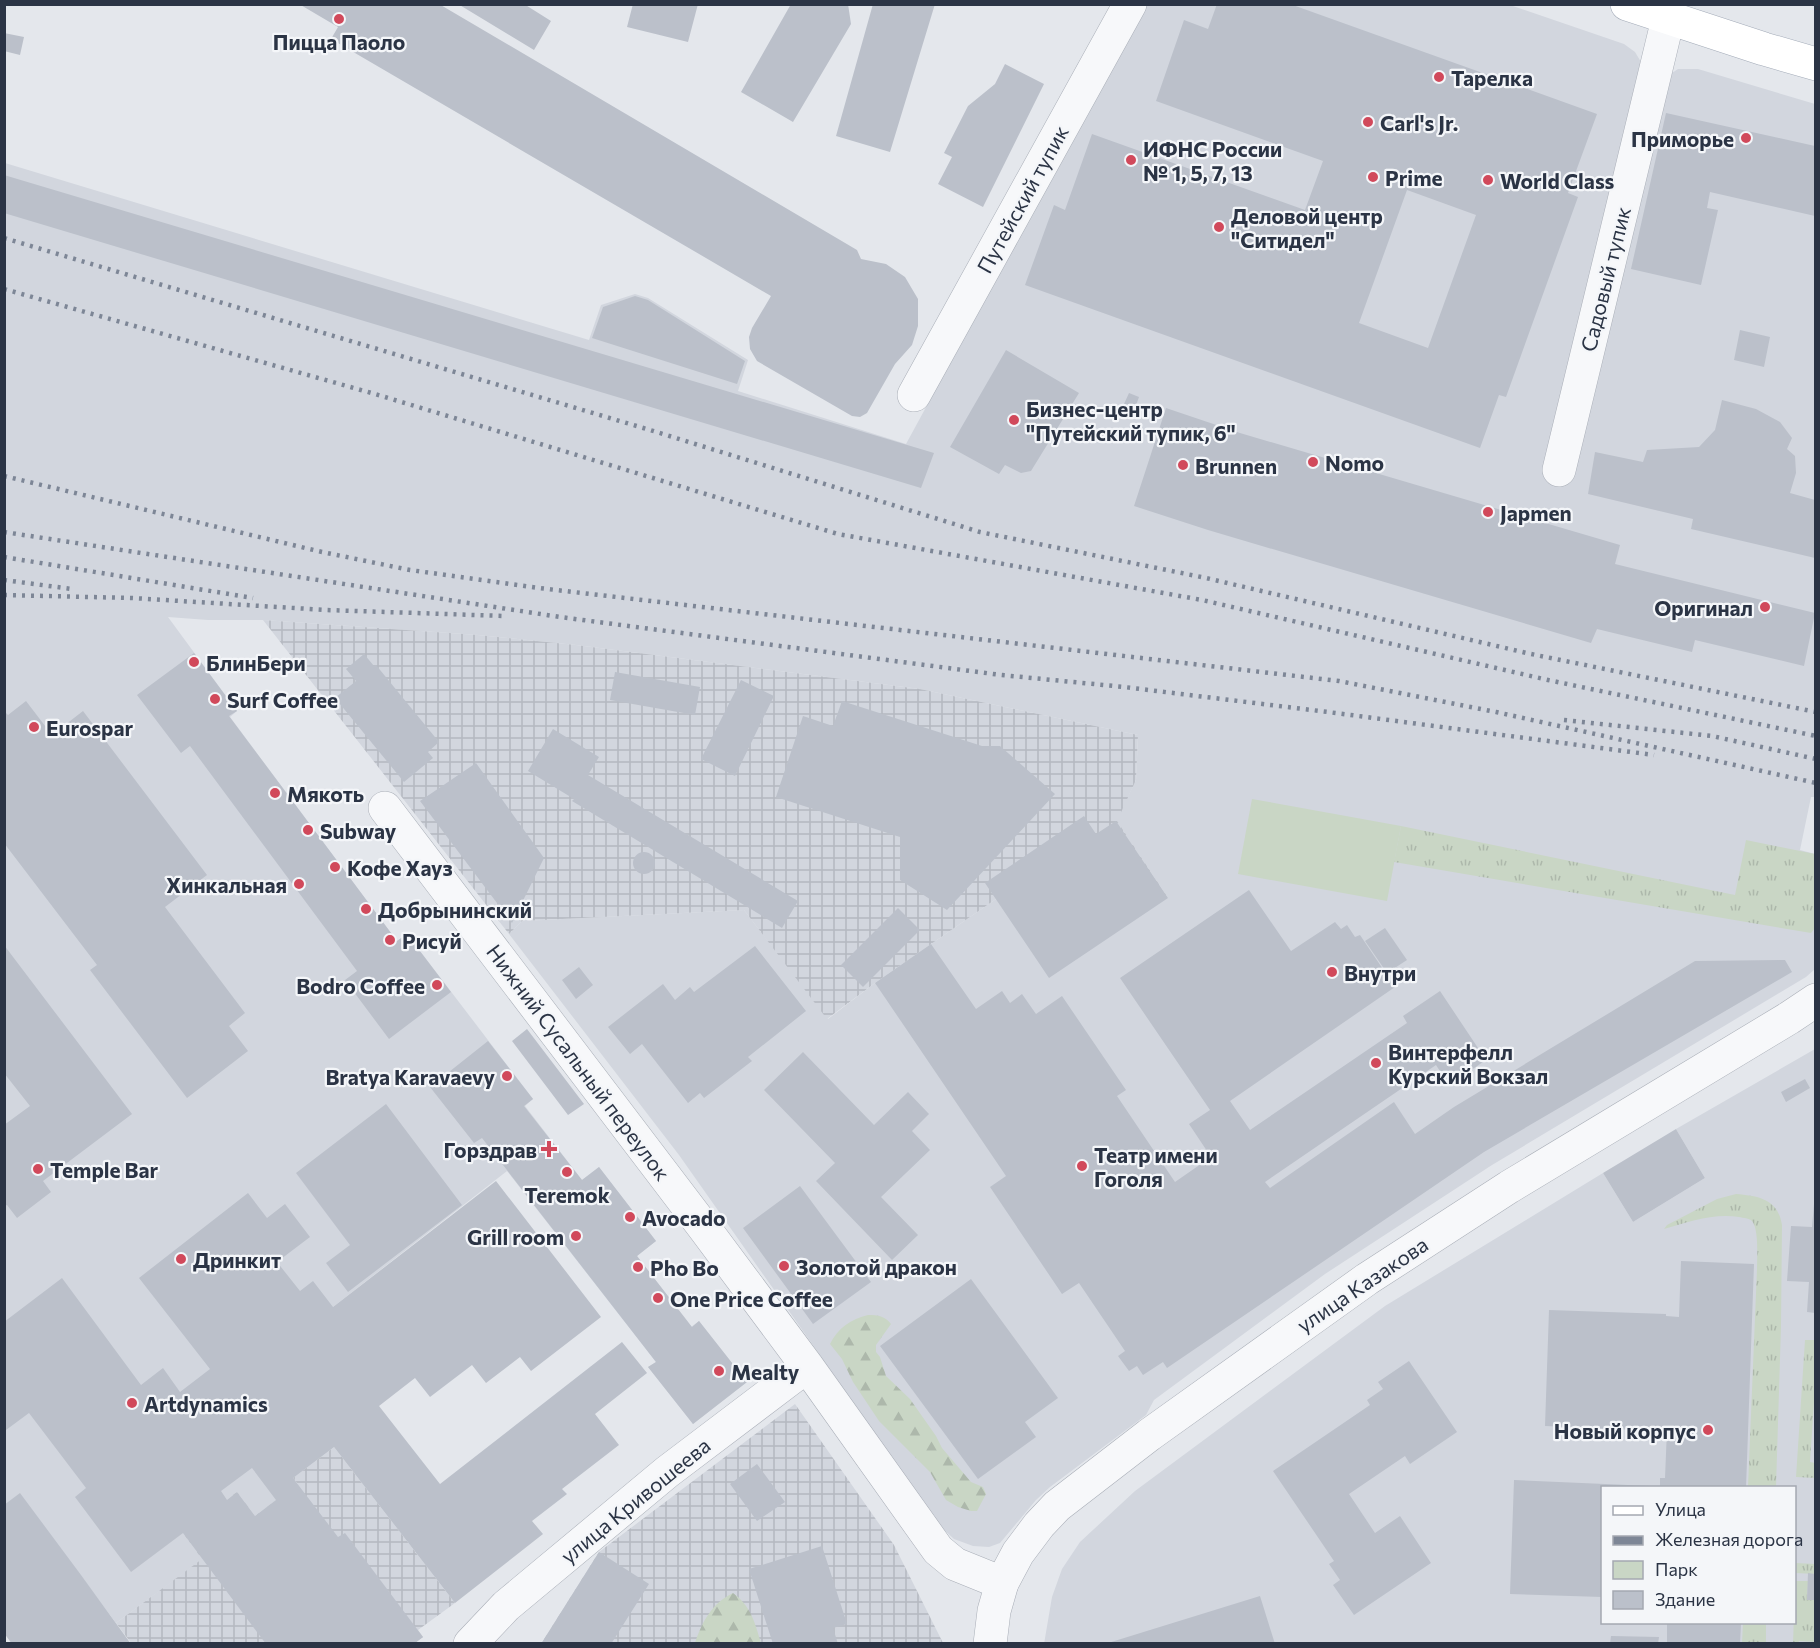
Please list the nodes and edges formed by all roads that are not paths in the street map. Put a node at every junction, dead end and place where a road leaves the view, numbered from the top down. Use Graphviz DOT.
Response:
graph roads {
  1 [pos="1130,4"];
  2 [pos="1627,4"];
  3 [pos="1668,19"];
  4 [pos="1815,64"];
  5 [pos="914,394"];
  6 [pos="1559,470"];
  7 [pos="385,808"];
  8 [pos="1815,1000"];
  9 [pos="807,1366"];
  10 [pos="1002,1584"];
  11 [pos="470,1644"];
  12 [pos="990,1644"];
  1 -- 5 [label="street, Путейский тупик"];
  2 -- 3 [label="main road"];
  3 -- 4 [label="main road"];
  3 -- 6 [label="street, Садовый тупик"];
  7 -- 9 [label="street, Нижний Сусальный переулок"];
  8 -- 10 [label="street, улица Казакова"];
  9 -- 10 [label="street, Нижний Сусальный переулок"];
  9 -- 11 [label="street, улица Кривошеева"];
  10 -- 12 [label="street, улица Казакова"];
}
